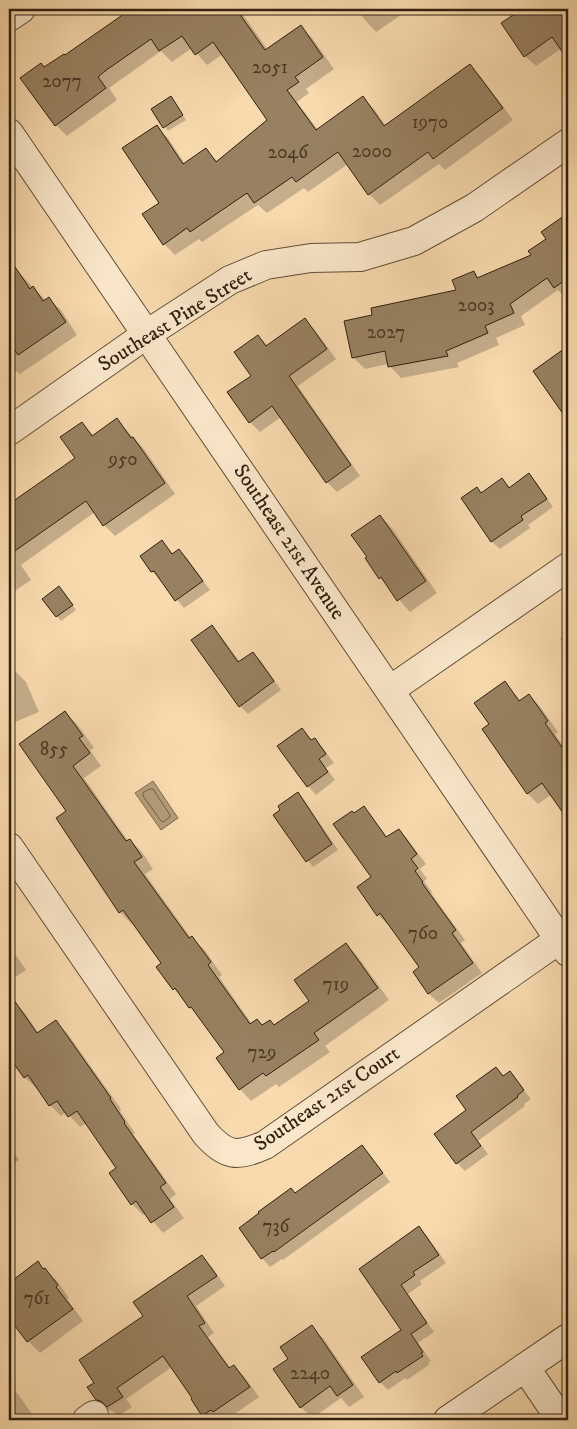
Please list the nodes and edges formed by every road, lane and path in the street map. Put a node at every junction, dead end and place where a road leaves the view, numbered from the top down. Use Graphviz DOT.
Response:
graph roads {
  1 [pos="21,9"];
  2 [pos="9,17"];
  3 [pos="9,133"];
  4 [pos="568,143"];
  5 [pos="147,334"];
  6 [pos="9,431"];
  7 [pos="568,567"];
  8 [pos="390,690"];
  9 [pos="9,848"];
  10 [pos="564,946"];
  11 [pos="568,1338"];
  12 [pos="525,1367"];
  13 [pos="448,1420"];
  14 [pos="561,1420"];
  1 -- 2 [label="street"];
  3 -- 5 [label="street, Southeast 21st Avenue"];
  4 -- 5 [label="street, Southeast Pine Street"];
  5 -- 6 [label="street, Southeast Pine Street"];
  5 -- 8 [label="street, Southeast 21st Avenue"];
  7 -- 8 [label="street"];
  8 -- 10 [label="street, Southeast 21st Avenue"];
  9 -- 10 [label="street, Southeast 21st Court"];
  11 -- 12 [label="street"];
  12 -- 13 [label="street"];
  12 -- 14 [label="street"];
}
